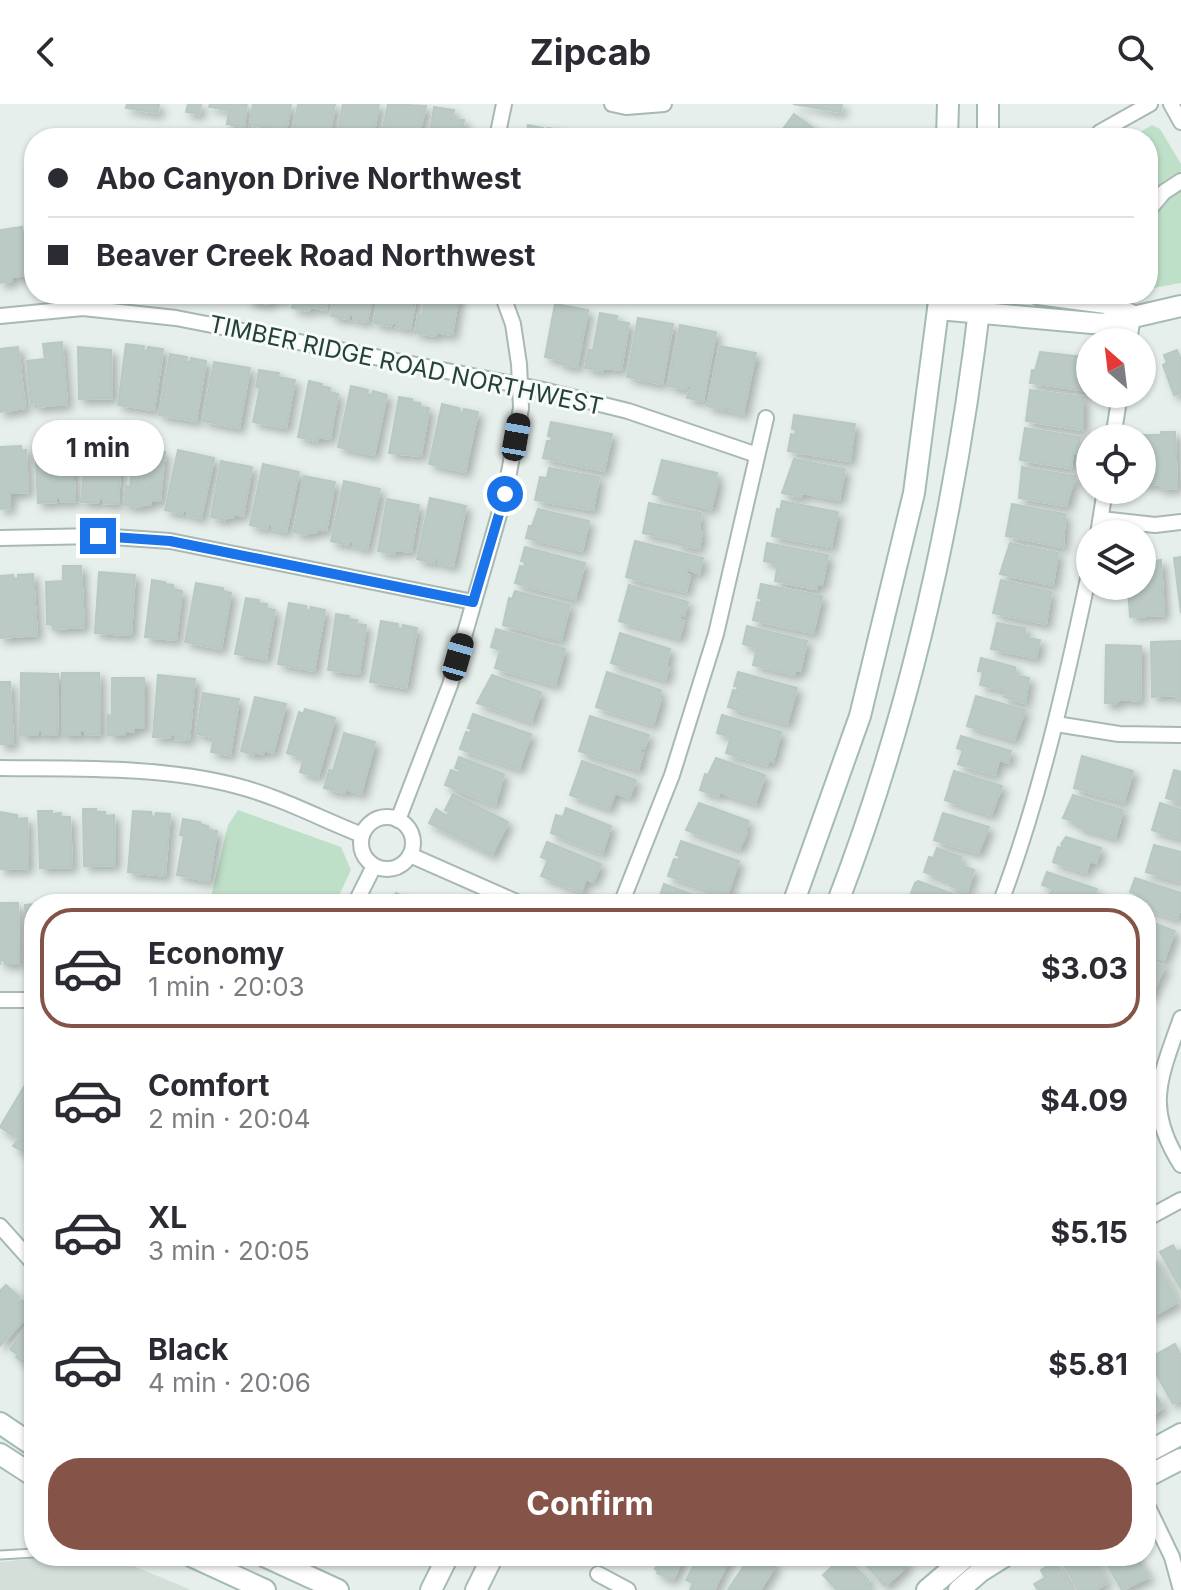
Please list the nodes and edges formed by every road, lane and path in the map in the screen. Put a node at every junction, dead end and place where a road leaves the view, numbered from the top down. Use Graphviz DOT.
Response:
graph roads {
  1 [pos="504,104"];
  2 [pos="612,104"];
  3 [pos="664,104"];
  4 [pos="948,104"];
  5 [pos="988,104"];
  6 [pos="1150,104"];
  7 [pos="1171,104"];
  8 [pos="1181,122"];
  9 [pos="499,128"];
  10 [pos="947,128"];
  11 [pos="988,128"];
  12 [pos="1107,128"];
  13 [pos="1181,181"];
  14 [pos="1158,199"];
  15 [pos="506,304"];
  16 [pos="939,304"];
  17 [pos="980,304"];
  18 [pos="986,304"];
  19 [pos="1108,304"];
  20 [pos="1181,306"];
  21 [pos="0,316"];
  22 [pos="1133,316"];
  23 [pos="1131,328"];
  24 [pos="520,385"];
  25 [pos="766,418"];
  26 [pos="757,455"];
  27 [pos="1181,522"];
  28 [pos="1156,525"];
  29 [pos="0,538"];
  30 [pos="1083,600"];
  31 [pos="473,602"];
  32 [pos="1056,724"];
  33 [pos="1181,735"];
  34 [pos="0,768"];
  35 [pos="398,820"];
  36 [pos="362,835"];
  37 [pos="410,855"];
  38 [pos="374,866"];
  39 [pos="360,894"];
  40 [pos="498,894"];
  41 [pos="625,894"];
  42 [pos="797,894"];
  43 [pos="841,894"];
  44 [pos="1004,894"];
  45 [pos="0,1000"];
  46 [pos="24,1000"];
  47 [pos="1181,1018"];
  48 [pos="1181,1165"];
  49 [pos="1181,1200"];
  50 [pos="1156,1214"];
  51 [pos="0,1226"];
  52 [pos="24,1253"];
  53 [pos="0,1423"];
  54 [pos="1181,1434"];
  55 [pos="24,1439"];
  56 [pos="1156,1448"];
  57 [pos="0,1454"];
  58 [pos="1181,1459"];
  59 [pos="24,1470"];
  60 [pos="1156,1472"];
  61 [pos="1156,1524"];
  62 [pos="24,1554"];
  63 [pos="0,1555"];
  64 [pos="213,1566"];
  65 [pos="286,1566"];
  66 [pos="443,1566"];
  67 [pos="488,1566"];
  68 [pos="955,1566"];
  69 [pos="989,1566"];
  70 [pos="598,1574"];
  71 [pos="265,1590"];
  72 [pos="338,1590"];
  73 [pos="431,1590"];
  74 [pos="476,1590"];
  75 [pos="628,1590"];
  76 [pos="927,1590"];
  77 [pos="959,1590"];
  78 [pos="1181,1590"];
  1 -- 9 [label="street"];
  2 -- 3 [label="street"];
  4 -- 10 [label="main road"];
  5 -- 11 [label="main road"];
  6 -- 12 [label="street"];
  7 -- 8 [label="street"];
  13 -- 14 [label="street"];
  15 -- 24 [label="street"];
  16 -- 42 [label="main road"];
  17 -- 43 [label="main road"];
  18 -- 22 [label="main road"];
  19 -- 22 [label="main road"];
  20 -- 22 [label="main road"];
  21 -- 24 [label="street, TIMBER RIDGE ROAD NORTHWEST"];
  22 -- 23 [label="street"];
  24 -- 26 [label="street, TIMBER RIDGE ROAD NORTHWEST"];
  24 -- 31 [label="street"];
  25 -- 26 [label="street"];
  26 -- 41 [label="street"];
  27 -- 28 [label="street"];
  29 -- 31 [label="street"];
  30 -- 32 [label="street"];
  31 -- 35 [label="street"];
  32 -- 33 [label="street"];
  32 -- 44 [label="street"];
  34 -- 36 [label="street"];
  35 -- 36 [label="street"];
  35 -- 37 [label="street"];
  36 -- 38 [label="street"];
  37 -- 38 [label="street"];
  37 -- 40 [label="street"];
  38 -- 39 [label="street"];
  45 -- 46 [label="street"];
  47 -- 48 [label="street"];
  49 -- 50 [label="street"];
  51 -- 52 [label="street"];
  53 -- 55 [label="main road"];
  54 -- 56 [label="main road"];
  57 -- 59 [label="main road"];
  58 -- 60 [label="main road"];
  61 -- 78 [label="street"];
  62 -- 63 [label="lane"];
  64 -- 71 [label="main road"];
  65 -- 72 [label="main road"];
  66 -- 73 [label="main road"];
  67 -- 74 [label="main road"];
  68 -- 76 [label="main road"];
  69 -- 77 [label="main road"];
  70 -- 75 [label="street"];
}
